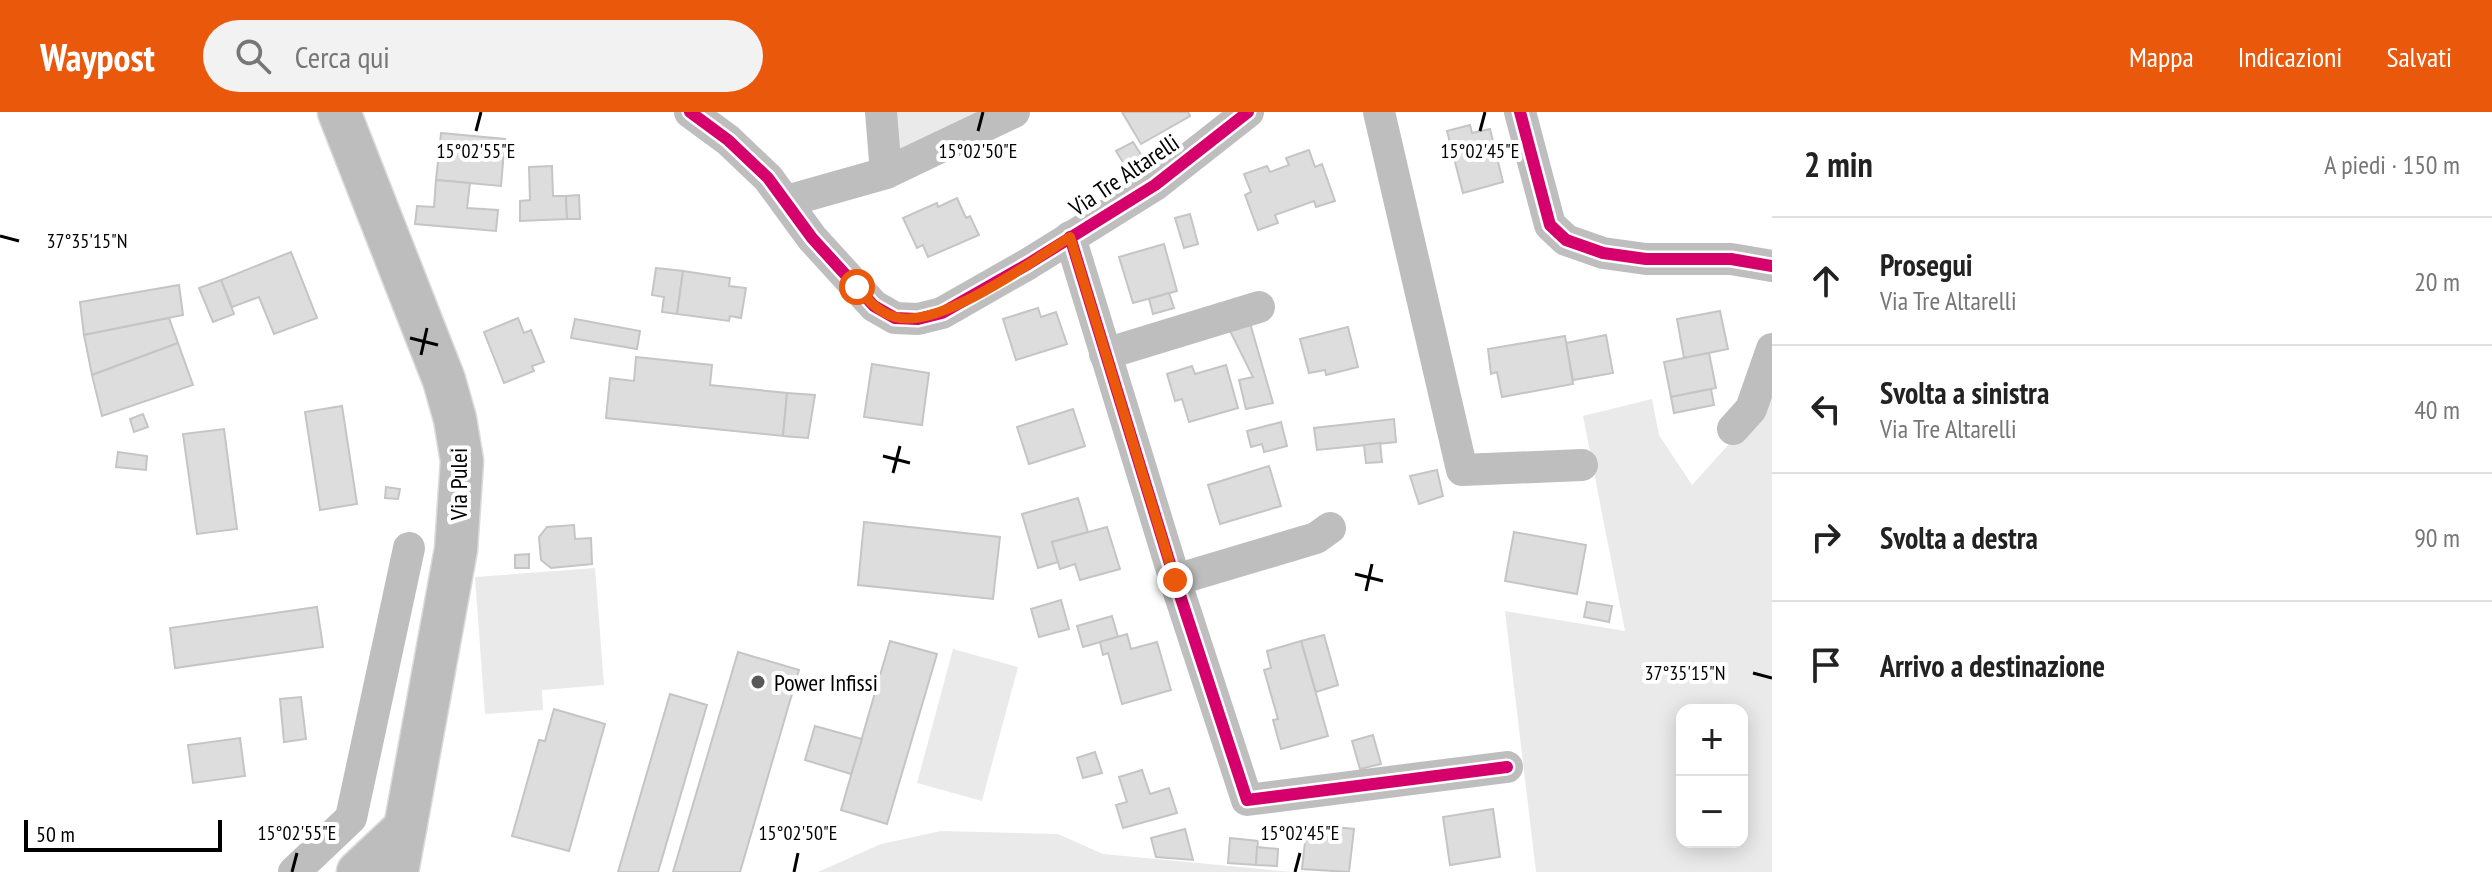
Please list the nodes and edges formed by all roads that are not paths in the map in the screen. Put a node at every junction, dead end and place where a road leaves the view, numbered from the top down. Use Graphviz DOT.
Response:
graph roads {
  1 [pos="339,112"];
  2 [pos="690,112"];
  3 [pos="881,112"];
  4 [pos="1014,112"];
  5 [pos="1248,112"];
  6 [pos="1379,112"];
  7 [pos="1520,112"];
  8 [pos="886,173"];
  9 [pos="787,201"];
  10 [pos="1070,237"];
  11 [pos="1772,266"];
  12 [pos="1259,307"];
  13 [pos="1772,349"];
  14 [pos="1105,354"];
  15 [pos="1733,429"];
  16 [pos="1582,465"];
  17 [pos="1330,528"];
  18 [pos="409,548"];
  19 [pos="1175,580"];
  20 [pos="381,677"];
  21 [pos="431,688"];
  22 [pos="1507,767"];
  23 [pos="405,828"];
  24 [pos="294,872"];
  25 [pos="358,872"];
  26 [pos="397,872"];
  1 -- 21 [label="main road, Via Pulei"];
  2 -- 9 [label="street, Via Tre Altarelli"];
  3 -- 8 [label="street"];
  4 -- 8 [label="street"];
  5 -- 10 [label="street, Via Tre Altarelli"];
  6 -- 16 [label="street"];
  7 -- 11 [label="street"];
  8 -- 9 [label="street"];
  9 -- 10 [label="street, Via Tre Altarelli"];
  10 -- 14 [label="street"];
  12 -- 14 [label="street"];
  13 -- 15 [label="street"];
  14 -- 19 [label="street"];
  17 -- 19 [label="street"];
  18 -- 20 [label="street"];
  19 -- 22 [label="street"];
  20 -- 21 [label="street"];
  20 -- 24 [label="street"];
  21 -- 23 [label="main road, Via Pulei"];
  23 -- 25 [label="main road"];
  23 -- 26 [label="main road, Via Pulei"];
}
